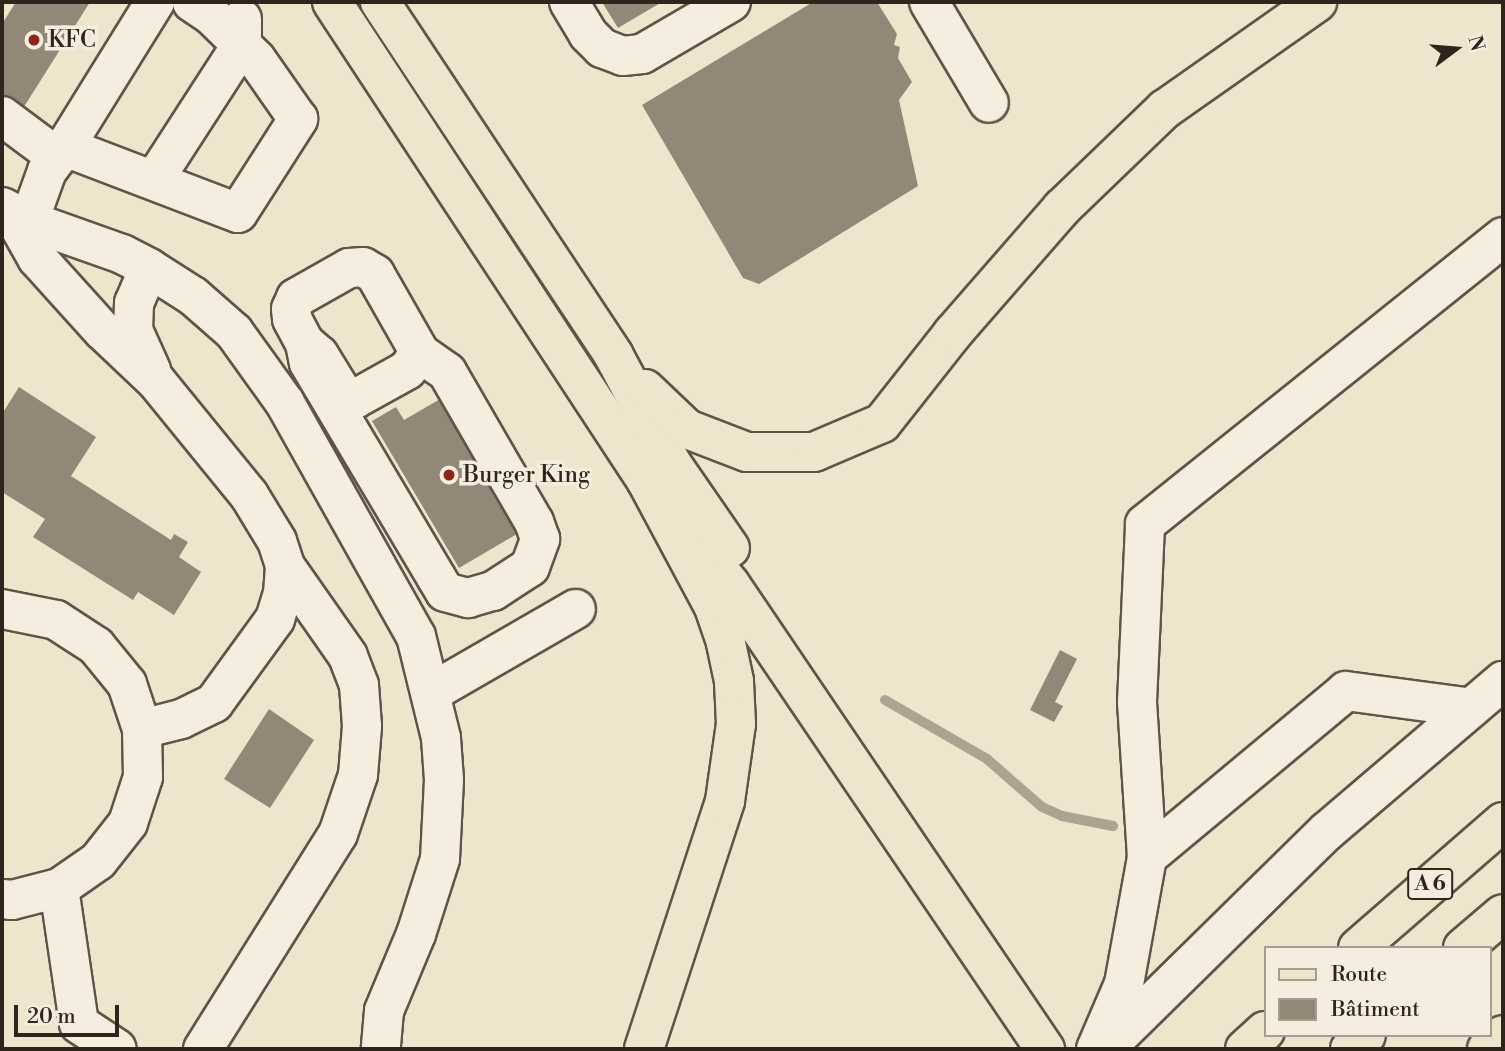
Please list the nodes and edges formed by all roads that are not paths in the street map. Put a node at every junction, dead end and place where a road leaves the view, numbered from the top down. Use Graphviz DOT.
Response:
graph roads {
  1 [pos="155,2"];
  2 [pos="192,2"];
  3 [pos="234,2"];
  4 [pos="332,2"];
  5 [pos="380,2"];
  6 [pos="569,2"];
  7 [pos="731,2"];
  8 [pos="929,2"];
  9 [pos="1317,2"];
  10 [pos="242,44"];
  11 [pos="989,103"];
  12 [pos="2,116"];
  13 [pos="61,152"];
  14 [pos="154,180"];
  15 [pos="14,213"];
  16 [pos="1503,237"];
  17 [pos="149,268"];
  18 [pos="302,337"];
  19 [pos="420,353"];
  20 [pos="253,356"];
  21 [pos="614,356"];
  22 [pos="156,381"];
  23 [pos="646,480"];
  24 [pos="285,566"];
  25 [pos="2,609"];
  26 [pos="576,609"];
  27 [pos="1503,681"];
  28 [pos="432,692"];
  29 [pos="1471,708"];
  30 [pos="142,729"];
  31 [pos="1503,822"];
  32 [pos="1147,857"];
  33 [pos="59,888"];
  34 [pos="2,899"];
  35 [pos="1503,914"];
  36 [pos="1360,946"];
  37 [pos="1465,946"];
  38 [pos="1014,983"];
  39 [pos="384,1012"];
  40 [pos="1264,1032"];
  41 [pos="1503,1035"];
  42 [pos="71,1037"];
  43 [pos="1364,1037"];
  44 [pos="117,1049"];
  45 [pos="203,1049"];
  46 [pos="360,1049"];
  47 [pos="381,1049"];
  48 [pos="644,1049"];
  49 [pos="1045,1049"];
  50 [pos="1072,1049"];
  51 [pos="1096,1049"];
  52 [pos="1105,1049"];
  53 [pos="1245,1049"];
  54 [pos="1350,1049"];
  55 [pos="1487,1049"];
  1 -- 13 [label="street"];
  2 -- 10 [label="street"];
  3 -- 10 [label="street"];
  4 -- 23 [label="main road"];
  5 -- 21 [label="main road"];
  6 -- 7 [label="street"];
  8 -- 11 [label="street"];
  9 -- 21 [label="main road"];
  10 -- 14 [label="street"];
  10 -- 14 [label="street"];
  12 -- 13 [label="street"];
  13 -- 14 [label="street"];
  13 -- 15 [label="street"];
  15 -- 17 [label="street"];
  15 -- 22 [label="street"];
  16 -- 32 [label="street"];
  17 -- 20 [label="street"];
  17 -- 22 [label="street"];
  18 -- 19 [label="street"];
  18 -- 19 [label="street"];
  18 -- 19 [label="street"];
  18 -- 20 [label="street"];
  20 -- 28 [label="street"];
  21 -- 38 [label="main road"];
  22 -- 24 [label="street"];
  23 -- 38 [label="main road"];
  23 -- 48 [label="main road"];
  24 -- 30 [label="street"];
  24 -- 45 [label="street"];
  25 -- 30 [label="street"];
  26 -- 28 [label="street"];
  27 -- 29 [label="street"];
  28 -- 39 [label="street"];
  29 -- 32 [label="street"];
  29 -- 52 [label="street"];
  30 -- 33 [label="street"];
  31 -- 36 [label="main road, A 6"];
  32 -- 51 [label="street"];
  33 -- 34 [label="street"];
  33 -- 42 [label="street"];
  35 -- 37 [label="main road"];
  38 -- 49 [label="main road"];
  38 -- 50 [label="main road"];
  39 -- 46 [label="street"];
  39 -- 47 [label="street"];
  40 -- 53 [label="main road"];
  41 -- 55 [label="main road"];
  42 -- 44 [label="street"];
  43 -- 54 [label="main road"];
}
